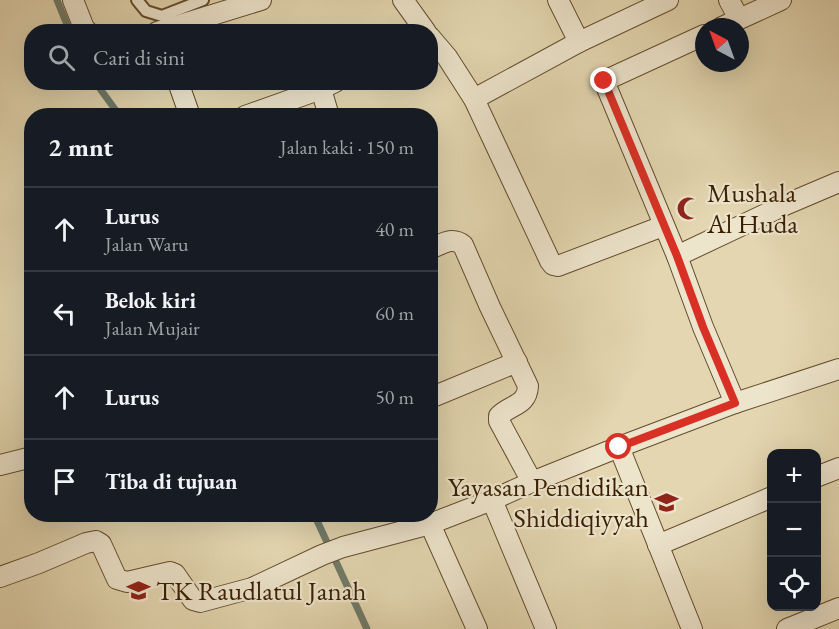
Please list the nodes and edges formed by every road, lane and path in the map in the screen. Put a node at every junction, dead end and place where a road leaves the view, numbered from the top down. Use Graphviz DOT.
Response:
graph roads {
  1 [pos="73,0"];
  2 [pos="137,0"];
  3 [pos="203,0"];
  4 [pos="261,0"];
  5 [pos="403,0"];
  6 [pos="558,0"];
  7 [pos="668,0"];
  8 [pos="729,0"];
  9 [pos="781,0"];
  10 [pos="731,18"];
  11 [pos="742,18"];
  12 [pos="82,24"];
  13 [pos="183,24"];
  14 [pos="420,24"];
  15 [pos="695,39"];
  16 [pos="579,42"];
  17 [pos="438,46"];
  18 [pos="181,90"];
  19 [pos="317,90"];
  20 [pos="328,90"];
  21 [pos="474,99"];
  22 [pos="187,108"];
  23 [pos="267,108"];
  24 [pos="329,108"];
  25 [pos="839,182"];
  26 [pos="663,226"];
  27 [pos="438,246"];
  28 [pos="677,256"];
  29 [pos="517,362"];
  30 [pos="839,369"];
  31 [pos="438,395"];
  32 [pos="735,403"];
  33 [pos="619,447"];
  34 [pos="24,459"];
  35 [pos="0,465"];
  36 [pos="839,468"];
  37 [pos="821,475"];
  38 [pos="532,482"];
  39 [pos="767,498"];
  40 [pos="492,500"];
  41 [pos="438,521"];
  42 [pos="435,522"];
  43 [pos="430,524"];
  44 [pos="658,545"];
  45 [pos="0,577"];
  46 [pos="839,608"];
  47 [pos="477,629"];
  48 [pos="546,629"];
  49 [pos="692,629"];
  50 [pos="787,629"];
  1 -- 12 [label="street"];
  2 -- 3 [label="lane"];
  4 -- 13 [label="street"];
  5 -- 14 [label="street"];
  6 -- 16 [label="street"];
  7 -- 16 [label="street"];
  8 -- 10 [label="street"];
  9 -- 11 [label="street"];
  15 -- 26 [label="street"];
  16 -- 21 [label="street"];
  17 -- 21 [label="street"];
  18 -- 22 [label="street"];
  19 -- 23 [label="street"];
  20 -- 24 [label="street"];
  21 -- 26 [label="street"];
  25 -- 28 [label="street"];
  26 -- 28 [label="street"];
  27 -- 29 [label="street"];
  28 -- 32 [label="street"];
  29 -- 31 [label="street"];
  29 -- 38 [label="street"];
  30 -- 32 [label="street"];
  32 -- 33 [label="street"];
  33 -- 38 [label="street"];
  33 -- 44 [label="street"];
  34 -- 35 [label="street"];
  36 -- 37 [label="street"];
  38 -- 40 [label="street"];
  39 -- 44 [label="street"];
  40 -- 41 [label="street"];
  40 -- 48 [label="street"];
  42 -- 43 [label="street"];
  43 -- 45 [label="street"];
  43 -- 47 [label="street"];
  44 -- 49 [label="street"];
  46 -- 50 [label="street"];
}
